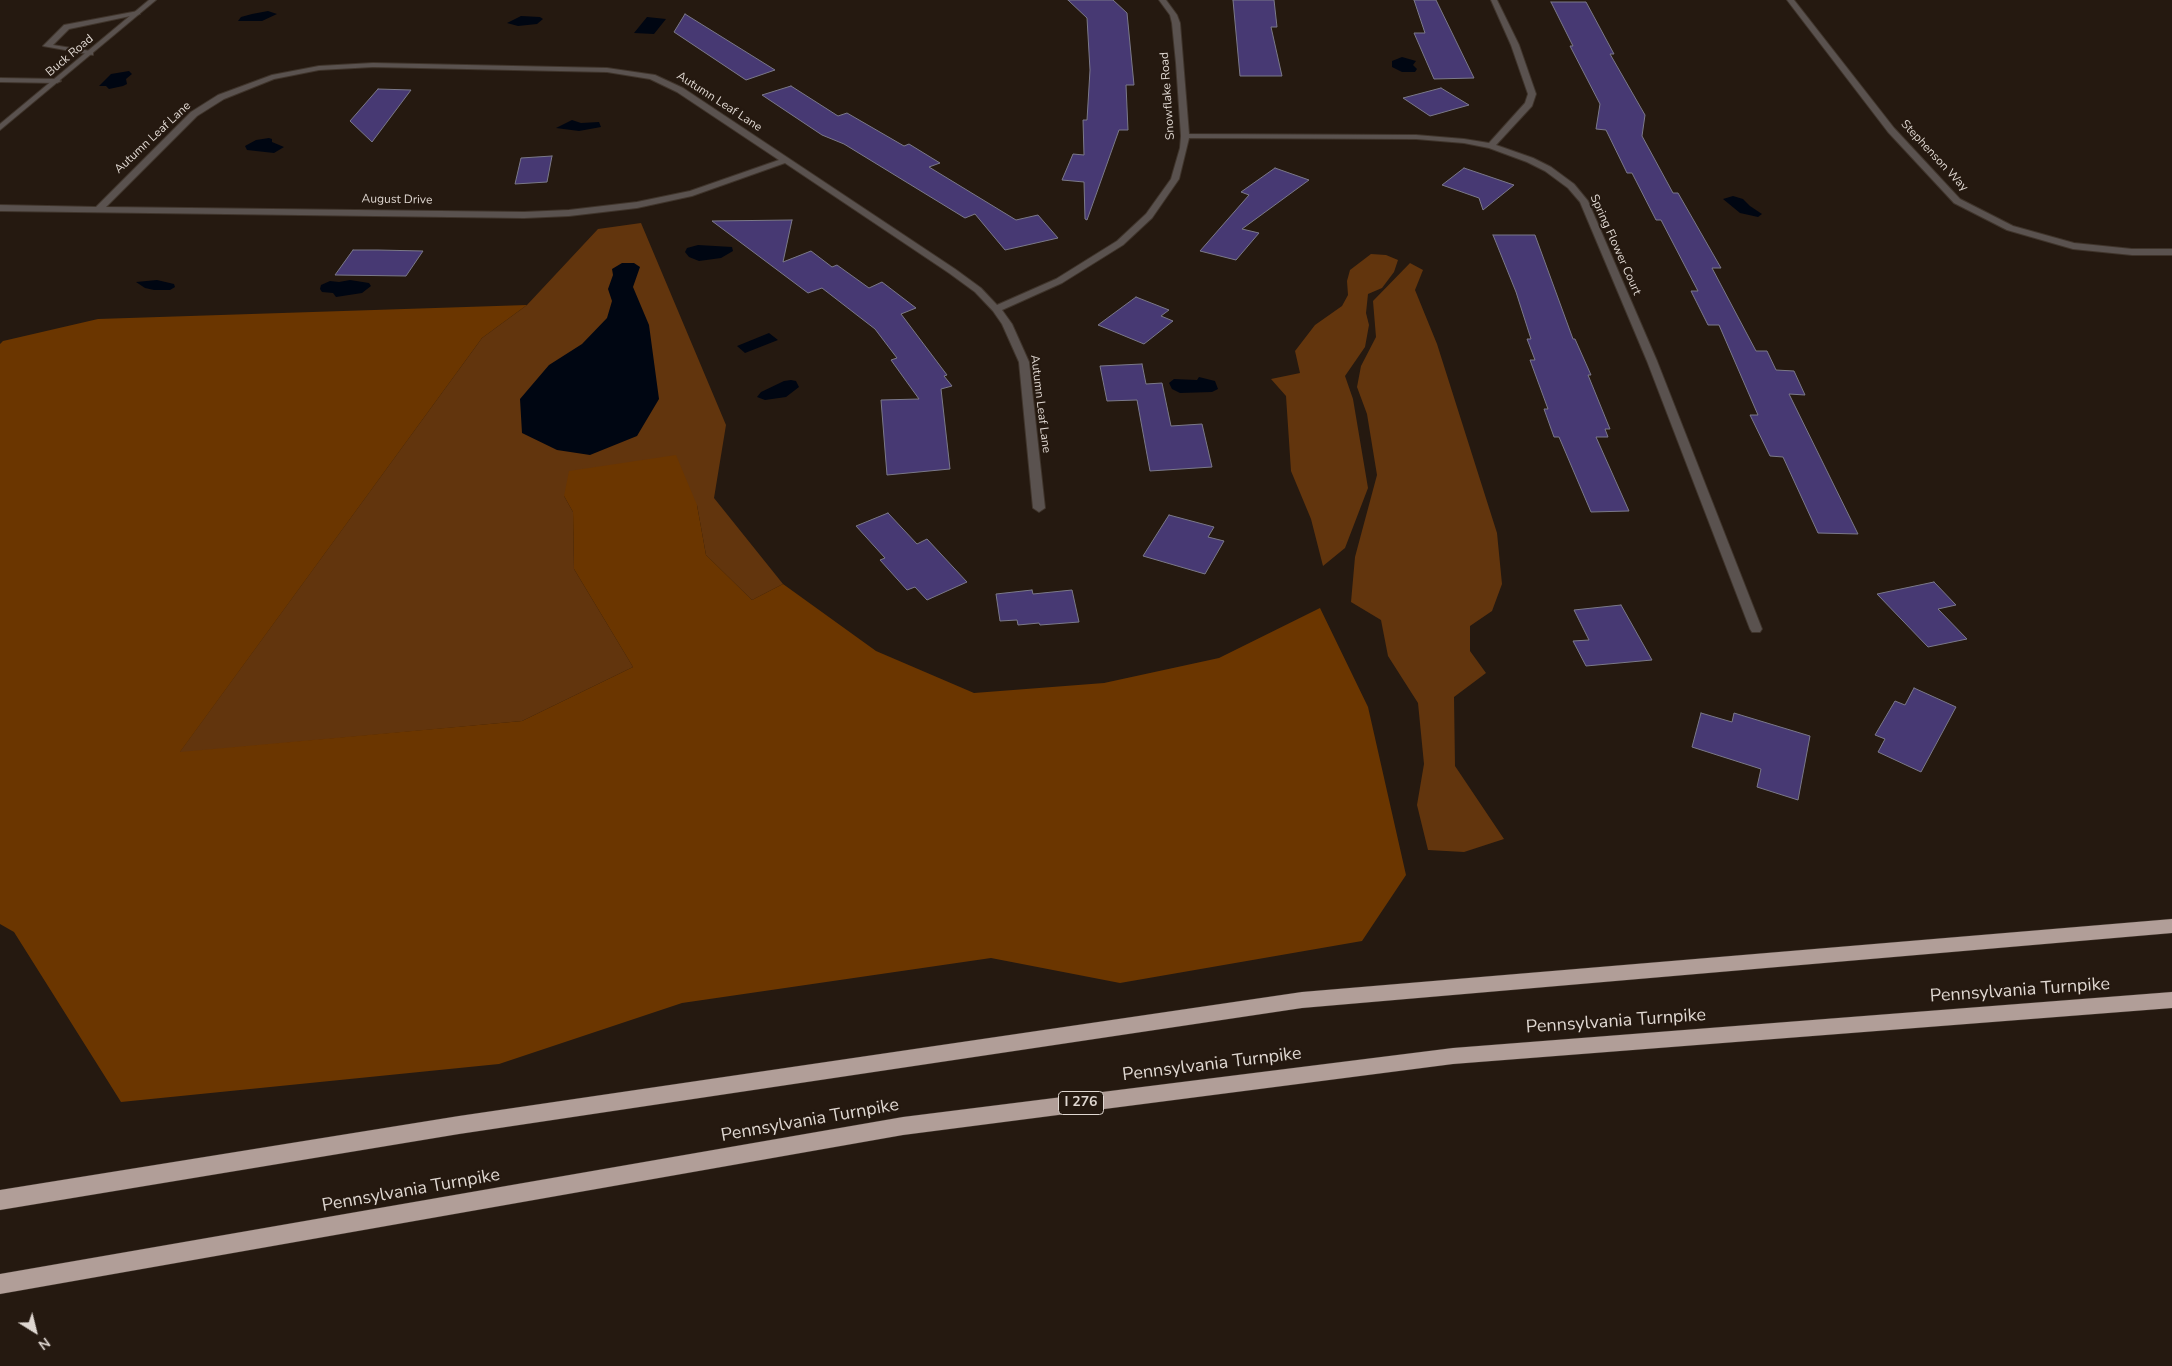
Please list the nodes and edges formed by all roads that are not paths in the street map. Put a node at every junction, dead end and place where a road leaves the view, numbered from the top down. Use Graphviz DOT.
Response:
graph roads {
  1 [pos="153,0"];
  2 [pos="1162,0"];
  3 [pos="1494,0"];
  4 [pos="1790,0"];
  5 [pos="138,13"];
  6 [pos="90,53"];
  7 [pos="0,80"];
  8 [pos="57,81"];
  9 [pos="0,128"];
  10 [pos="1184,136"];
  11 [pos="1491,146"];
  12 [pos="786,160"];
  13 [pos="0,208"];
  14 [pos="98,209"];
  15 [pos="2172,252"];
  16 [pos="996,309"];
  17 [pos="1039,508"];
  18 [pos="1756,629"];
  19 [pos="2172,926"];
  20 [pos="2172,1000"];
  21 [pos="0,1200"];
  22 [pos="0,1284"];
  1 -- 5 [label="street, Buck Road"];
  2 -- 10 [label="street, Snowflake Road"];
  3 -- 11 [label="street"];
  4 -- 15 [label="street, Stephenson Way"];
  5 -- 6 [label="street, Buck Road"];
  5 -- 6 [label="street"];
  6 -- 8 [label="street, Buck Road"];
  7 -- 8 [label="street"];
  8 -- 9 [label="street, Buck Road"];
  10 -- 11 [label="street, Spring Flower Court"];
  10 -- 16 [label="street, Snowflake Road"];
  11 -- 18 [label="street, Spring Flower Court"];
  12 -- 14 [label="street, August Drive"];
  12 -- 14 [label="street, Autumn Leaf Lane"];
  12 -- 16 [label="street, Autumn Leaf Lane"];
  13 -- 14 [label="street, August Drive"];
  16 -- 17 [label="street, Autumn Leaf Lane"];
  19 -- 21 [label="highway"];
  20 -- 22 [label="highway, Pennsylvania Turnpike / I 276"];
}
